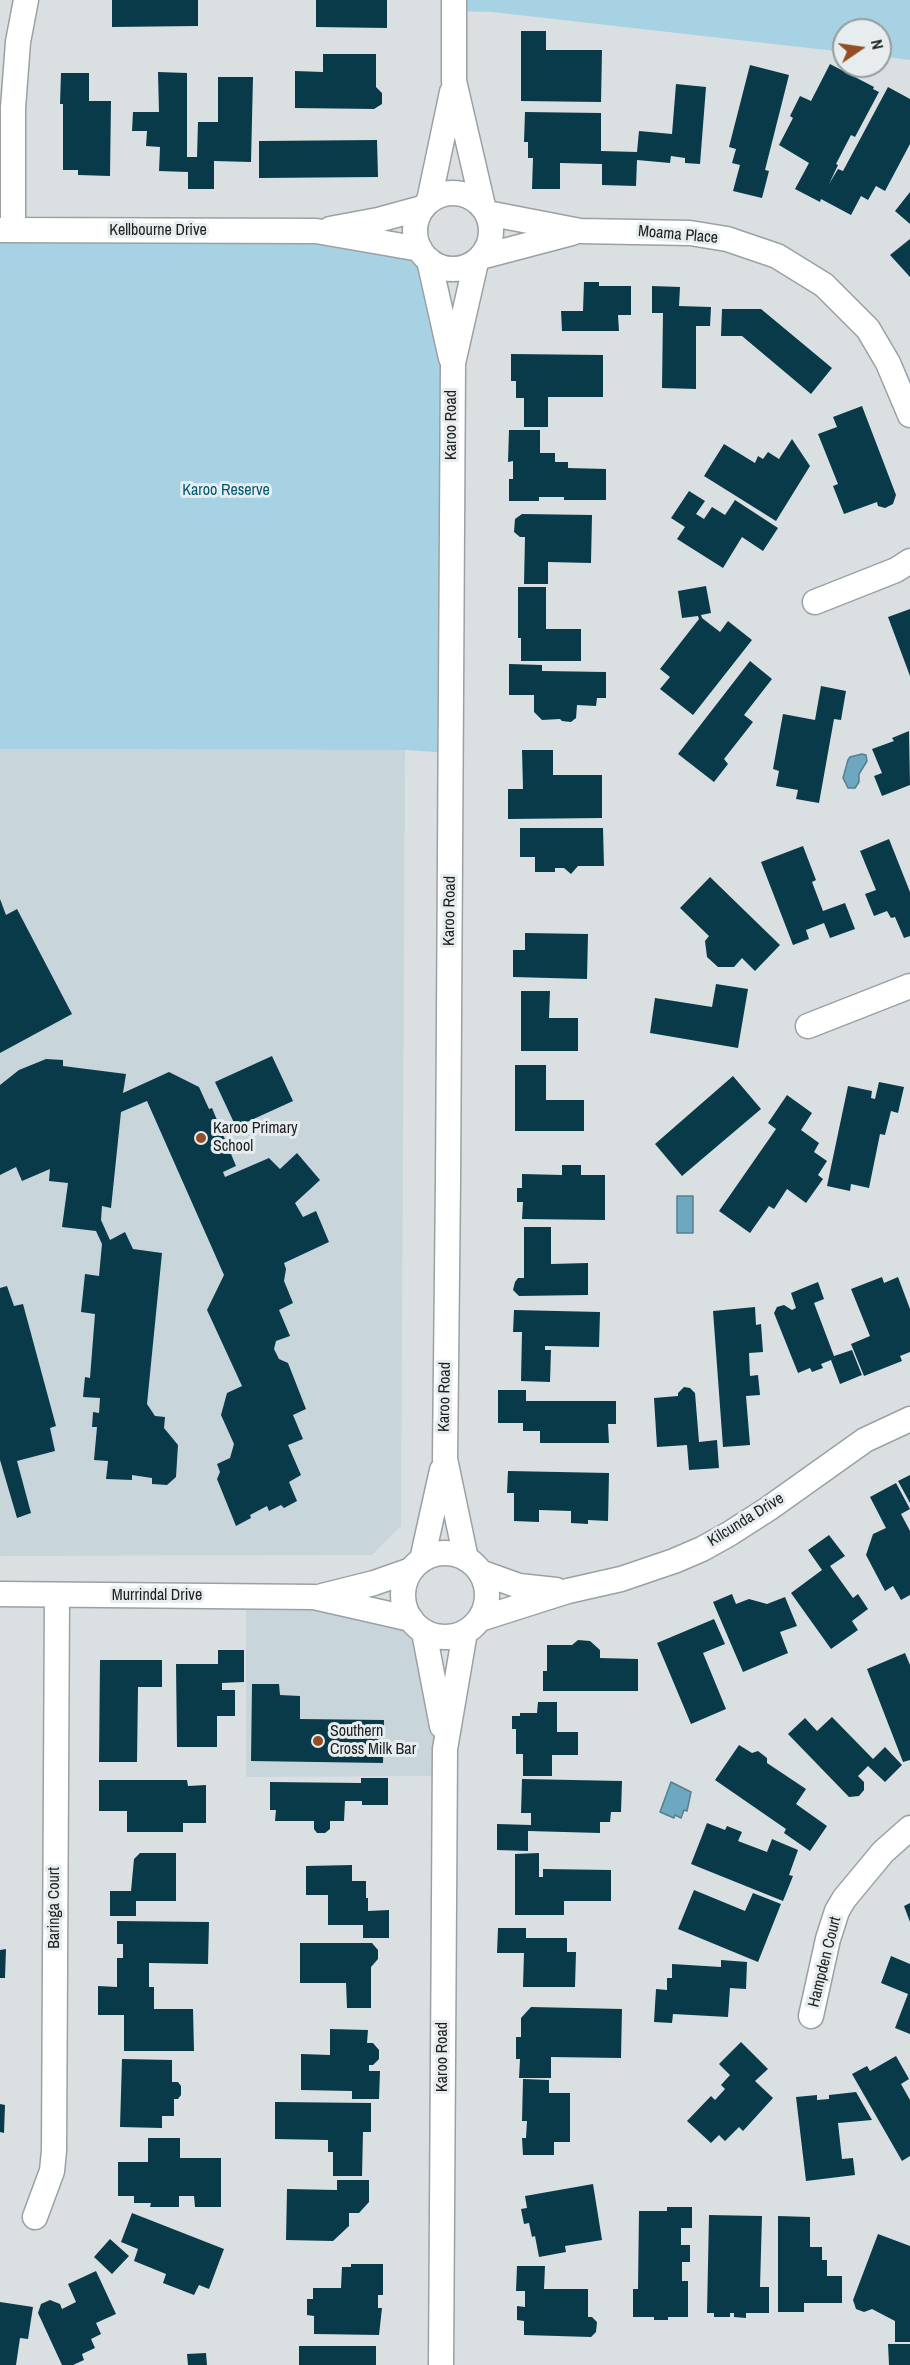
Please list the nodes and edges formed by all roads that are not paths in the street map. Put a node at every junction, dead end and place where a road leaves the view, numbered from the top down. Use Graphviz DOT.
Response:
graph roads {
  1 [pos="26,0"];
  2 [pos="454,0"];
  3 [pos="454,81"];
  4 [pos="425,204"];
  5 [pos="485,209"];
  6 [pos="7,230"];
  7 [pos="316,231"];
  8 [pos="580,231"];
  9 [pos="424,254"];
  10 [pos="478,259"];
  11 [pos="453,363"];
  12 [pos="910,415"];
  13 [pos="910,561"];
  14 [pos="815,602"];
  15 [pos="910,986"];
  16 [pos="808,1026"];
  17 [pos="910,1419"];
  18 [pos="444,1459"];
  19 [pos="417,1565"];
  20 [pos="473,1566"];
  21 [pos="568,1591"];
  22 [pos="0,1594"];
  23 [pos="57,1595"];
  24 [pos="314,1598"];
  25 [pos="418,1625"];
  26 [pos="473,1625"];
  27 [pos="445,1749"];
  28 [pos="910,1828"];
  29 [pos="811,2016"];
  30 [pos="35,2217"];
  31 [pos="441,2365"];
  1 -- 6 [label="street"];
  2 -- 3 [label="street"];
  3 -- 4 [label="street"];
  3 -- 5 [label="street"];
  4 -- 5 [label="street"];
  4 -- 7 [label="street, Kellbourne Drive"];
  4 -- 9 [label="street"];
  5 -- 8 [label="street, Moama Place"];
  5 -- 10 [label="street"];
  6 -- 7 [label="street, Kellbourne Drive"];
  7 -- 9 [label="street, Kellbourne Drive"];
  8 -- 10 [label="street, Moama Place"];
  8 -- 12 [label="street, Moama Place"];
  9 -- 10 [label="street"];
  9 -- 11 [label="street, Karoo Road"];
  10 -- 11 [label="street, Karoo Road"];
  11 -- 18 [label="street, Karoo Road"];
  13 -- 14 [label="street"];
  15 -- 16 [label="street"];
  17 -- 21 [label="street, Kilcunda Drive"];
  18 -- 19 [label="street, Karoo Road"];
  18 -- 20 [label="street, Karoo Road"];
  19 -- 20 [label="street"];
  19 -- 24 [label="street, Murrindal Drive"];
  19 -- 25 [label="street"];
  20 -- 21 [label="street, Kilcunda Drive"];
  20 -- 26 [label="street"];
  21 -- 26 [label="street, Kilcunda Drive"];
  22 -- 23 [label="street, Murrindal Drive"];
  23 -- 24 [label="street, Murrindal Drive"];
  23 -- 30 [label="street, Baringa Court"];
  24 -- 25 [label="street, Murrindal Drive"];
  25 -- 26 [label="street"];
  25 -- 27 [label="street, Karoo Road"];
  26 -- 27 [label="street, Karoo Road"];
  27 -- 31 [label="street, Karoo Road"];
  28 -- 29 [label="street, Hampden Court"];
}
